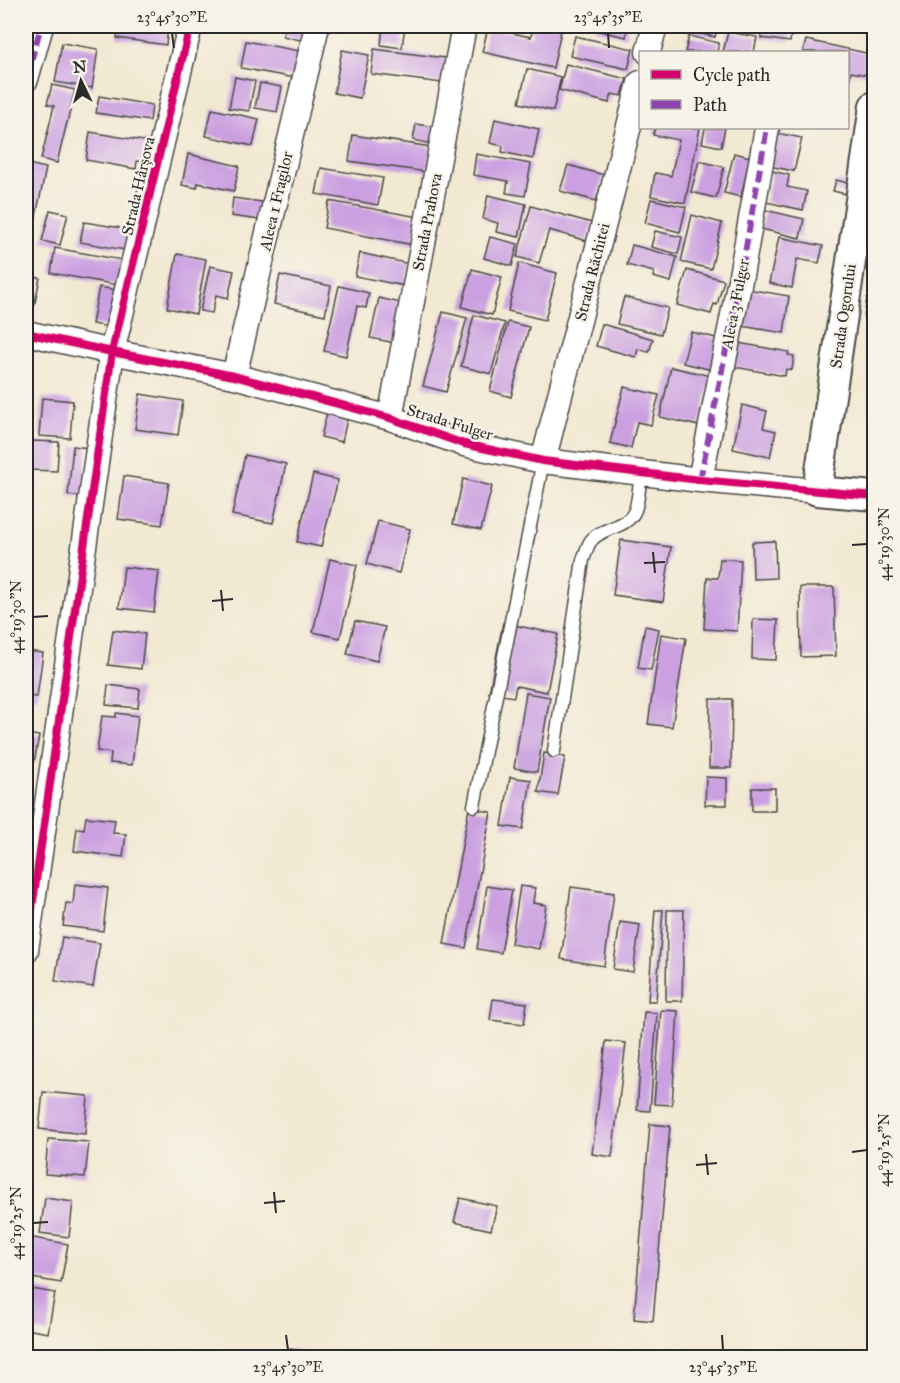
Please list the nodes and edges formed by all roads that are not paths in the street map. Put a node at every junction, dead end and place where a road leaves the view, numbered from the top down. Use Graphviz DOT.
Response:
graph roads {
  1 [pos="41,26"];
  2 [pos="190,26"];
  3 [pos="317,26"];
  4 [pos="464,26"];
  5 [pos="655,26"];
  6 [pos="648,51"];
  7 [pos="26,79"];
  8 [pos="639,87"];
  9 [pos="874,106"];
  10 [pos="767,129"];
  11 [pos="26,333"];
  12 [pos="112,352"];
  13 [pos="234,376"];
  14 [pos="390,418"];
  15 [pos="543,461"];
  16 [pos="641,473"];
  17 [pos="700,480"];
  18 [pos="817,491"];
  19 [pos="874,495"];
  20 [pos="554,751"];
  21 [pos="474,806"];
  22 [pos="26,950"];
  1 -- 7 [label="street"];
  2 -- 12 [label="street, Strada Hârșova"];
  3 -- 13 [label="street, Aleea 1 Fragilor"];
  4 -- 14 [label="street, Strada Prahova"];
  5 -- 6 [label="street"];
  8 -- 15 [label="street, Strada Răchitei"];
  9 -- 18 [label="street, Strada Ogorului"];
  10 -- 17 [label="street, Aleea 3 Fulger"];
  11 -- 12 [label="street, Strada Fulger"];
  12 -- 13 [label="street, Strada Fulger"];
  12 -- 22 [label="street, Strada Hârșova"];
  13 -- 14 [label="street, Strada Fulger"];
  14 -- 15 [label="street, Strada Fulger"];
  15 -- 16 [label="street, Strada Fulger"];
  15 -- 21 [label="lane"];
  16 -- 17 [label="street, Strada Fulger"];
  16 -- 20 [label="lane"];
  17 -- 18 [label="street, Strada Fulger"];
  18 -- 19 [label="street, Strada Fulger"];
}
